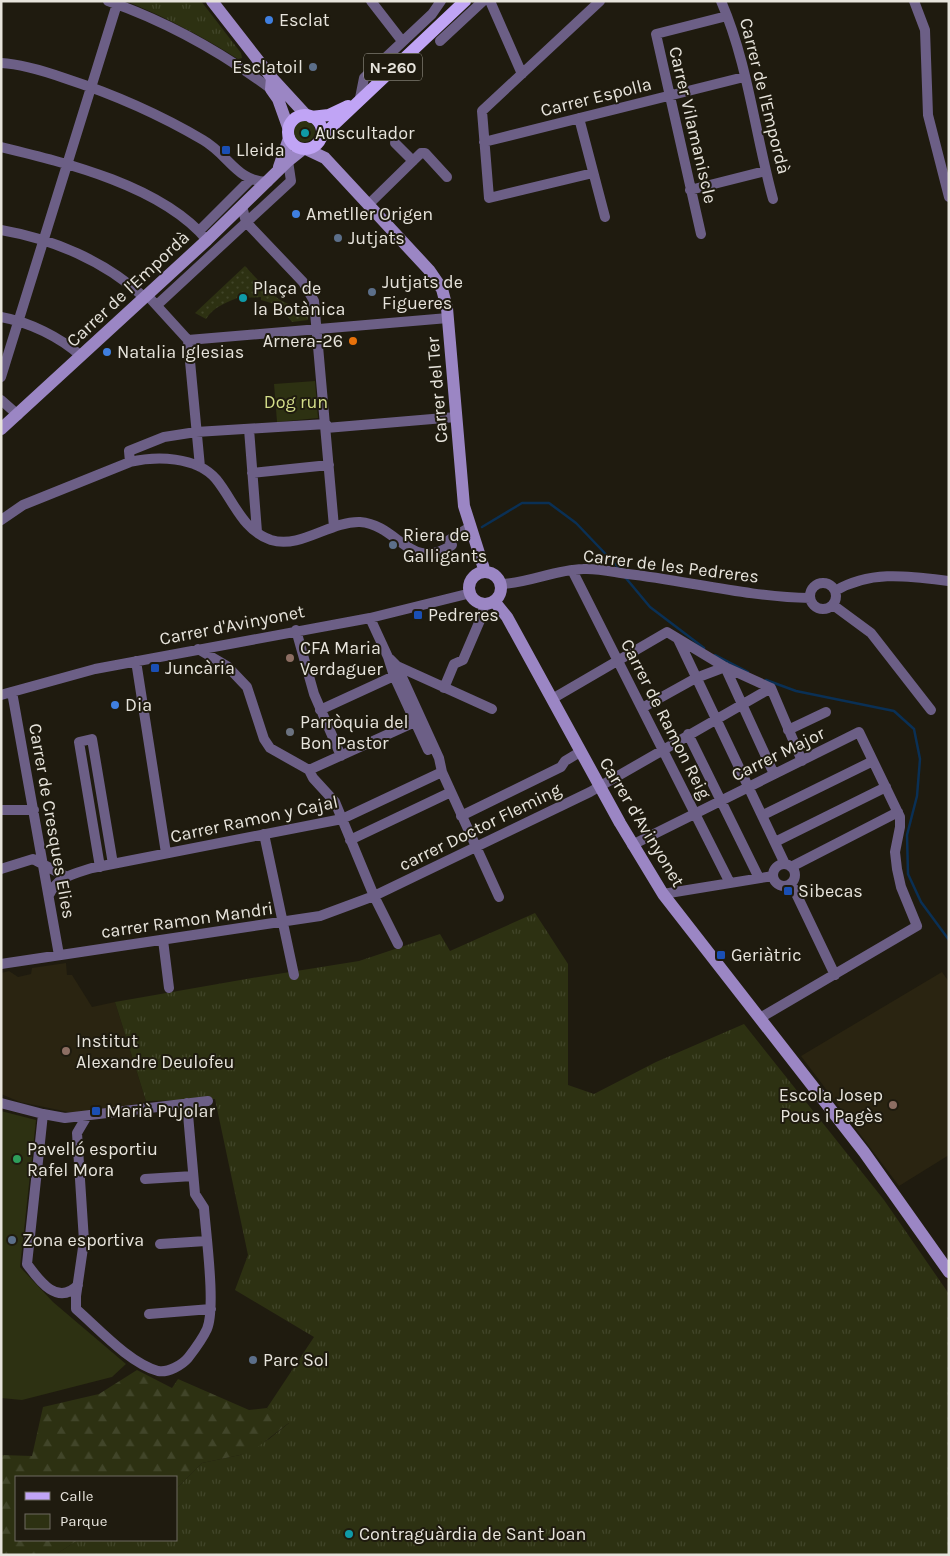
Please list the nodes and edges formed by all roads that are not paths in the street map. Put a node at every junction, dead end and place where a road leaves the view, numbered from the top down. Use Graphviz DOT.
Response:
graph roads {
  1 [pos="212,1"];
  2 [pos="371,1"];
  3 [pos="441,1"];
  4 [pos="464,1"];
  5 [pos="483,1"];
  6 [pos="490,1"];
  7 [pos="600,1"];
  8 [pos="721,1"];
  9 [pos="914,1"];
  10 [pos="112,3"];
  11 [pos="727,16"];
  12 [pos="434,29"];
  13 [pos="402,41"];
  14 [pos="250,49"];
  15 [pos="1,63"];
  16 [pos="236,64"];
  17 [pos="522,74"];
  18 [pos="744,77"];
  19 [pos="272,84"];
  20 [pos="91,87"];
  21 [pos="670,95"];
  22 [pos="357,100"];
  23 [pos="309,116"];
  24 [pos="579,118"];
  25 [pos="289,133"];
  26 [pos="320,138"];
  27 [pos="484,142"];
  28 [pos="395,143"];
  29 [pos="1,147"];
  30 [pos="305,149"];
  31 [pos="325,158"];
  32 [pos="288,161"];
  33 [pos="412,161"];
  34 [pos="67,165"];
  35 [pos="765,171"];
  36 [pos="277,172"];
  37 [pos="593,173"];
  38 [pos="448,177"];
  39 [pos="250,180"];
  40 [pos="268,182"];
  41 [pos="690,190"];
  42 [pos="949,197"];
  43 [pos="773,199"];
  44 [pos="369,204"];
  45 [pos="242,206"];
  46 [pos="605,217"];
  47 [pos="246,222"];
  48 [pos="1,230"];
  49 [pos="701,234"];
  50 [pos="202,235"];
  51 [pos="44,241"];
  52 [pos="146,296"];
  53 [pos="157,305"];
  54 [pos="1,316"];
  55 [pos="448,318"];
  56 [pos="18,321"];
  57 [pos="318,330"];
  58 [pos="188,340"];
  59 [pos="81,356"];
  60 [pos="1,377"];
  61 [pos="2,405"];
  62 [pos="18,415"];
  63 [pos="456,417"];
  64 [pos="326,426"];
  65 [pos="249,428"];
  66 [pos="1,429"];
  67 [pos="196,432"];
  68 [pos="130,462"];
  69 [pos="329,465"];
  70 [pos="200,467"];
  71 [pos="252,473"];
  72 [pos="1,520"];
  73 [pos="334,527"];
  74 [pos="470,527"];
  75 [pos="257,532"];
  76 [pos="572,570"];
  77 [pos="486,572"];
  78 [pos="949,582"];
  79 [pos="500,584"];
  80 [pos="835,591"];
  81 [pos="470,594"];
  82 [pos="810,598"];
  83 [pos="489,602"];
  84 [pos="833,605"];
  85 [pos="370,618"];
  86 [pos="296,630"];
  87 [pos="678,639"];
  88 [pos="198,649"];
  89 [pos="388,657"];
  90 [pos="136,661"];
  91 [pos="618,662"];
  92 [pos="397,666"];
  93 [pos="726,667"];
  94 [pos="394,676"];
  95 [pos="696,678"];
  96 [pos="444,688"];
  97 [pos="771,688"];
  98 [pos="12,692"];
  99 [pos="1,695"];
  100 [pos="552,699"];
  101 [pos="743,703"];
  102 [pos="642,708"];
  103 [pos="492,709"];
  104 [pos="320,710"];
  105 [pos="931,710"];
  106 [pos="826,712"];
  107 [pos="715,719"];
  108 [pos="414,722"];
  109 [pos="788,730"];
  110 [pos="688,734"];
  111 [pos="663,748"];
  112 [pos="580,752"];
  113 [pos="341,756"];
  114 [pos="802,761"];
  115 [pos="873,761"];
  116 [pos="309,770"];
  117 [pos="442,772"];
  118 [pos="774,774"];
  119 [pos="600,786"];
  120 [pos="749,786"];
  121 [pos="886,787"];
  122 [pos="451,792"];
  123 [pos="721,801"];
  124 [pos="1,810"];
  125 [pos="34,810"];
  126 [pos="898,812"];
  127 [pos="696,813"];
  128 [pos="763,815"];
  129 [pos="461,816"];
  130 [pos="342,819"];
  131 [pos="264,834"];
  132 [pos="350,840"];
  133 [pos="775,842"];
  134 [pos="632,845"];
  135 [pos="475,847"];
  136 [pos="166,853"];
  137 [pos="42,862"];
  138 [pos="113,864"];
  139 [pos="788,866"];
  140 [pos="100,867"];
  141 [pos="1,869"];
  142 [pos="65,876"];
  143 [pos="773,876"];
  144 [pos="759,878"];
  145 [pos="730,883"];
  146 [pos="791,884"];
  147 [pos="663,894"];
  148 [pos="49,895"];
  149 [pos="374,896"];
  150 [pos="499,897"];
  151 [pos="282,922"];
  152 [pos="163,940"];
  153 [pos="398,944"];
  154 [pos="59,955"];
  155 [pos="1,964"];
  156 [pos="294,975"];
  157 [pos="835,975"];
  158 [pos="169,988"];
  159 [pos="760,1018"];
  160 [pos="208,1101"];
  161 [pos="1,1103"];
  162 [pos="188,1103"];
  163 [pos="43,1114"];
  164 [pos="87,1116"];
  165 [pos="65,1118"];
  166 [pos="77,1133"];
  167 [pos="193,1176"];
  168 [pos="146,1179"];
  169 [pos="206,1241"];
  170 [pos="160,1244"];
  171 [pos="949,1272"];
  172 [pos="79,1284"];
  173 [pos="211,1309"];
  174 [pos="149,1314"];
  1 -- 14 [label="street"];
  2 -- 13 [label="street"];
  3 -- 13 [label="street"];
  4 -- 12 [label="main road, N-260"];
  5 -- 12 [label="street"];
  6 -- 17 [label="street"];
  7 -- 17 [label="street"];
  8 -- 11 [label="street, Carrer de l'Empordà"];
  9 -- 42 [label="street"];
  10 -- 16 [label="street"];
  10 -- 20 [label="street"];
  11 -- 18 [label="street, Carrer de l'Empordà"];
  11 -- 21 [label="street, Carrer Vilamaniscle"];
  12 -- 22 [label="main road, N-260"];
  13 -- 22 [label="street"];
  14 -- 16 [label="street"];
  14 -- 19 [label="street"];
  15 -- 20 [label="street"];
  16 -- 19 [label="street"];
  17 -- 27 [label="street"];
  18 -- 21 [label="street, Carrer Espolla"];
  18 -- 35 [label="street, Carrer de l'Empordà"];
  19 -- 23 [label="street"];
  19 -- 25 [label="street"];
  20 -- 34 [label="street"];
  20 -- 39 [label="street"];
  21 -- 24 [label="street, Carrer Espolla"];
  21 -- 41 [label="street, Carrer Vilamaniscle"];
  22 -- 23 [label="main road, N-260"];
  22 -- 26 [label="main road, N-260"];
  23 -- 25 [label="main road, N-260"];
  23 -- 26 [label="main road"];
  24 -- 27 [label="street, Carrer Espolla"];
  24 -- 37 [label="street"];
  25 -- 30 [label="main road"];
  25 -- 36 [label="street, Carrer de l'Empordà / N-260"];
  26 -- 30 [label="main road, N-260"];
  26 -- 31 [label="street"];
  27 -- 37 [label="street"];
  28 -- 33 [label="street"];
  29 -- 34 [label="street"];
  30 -- 31 [label="street"];
  30 -- 32 [label="street, Carrer de l'Empordà / N-260"];
  31 -- 44 [label="street, Carrer del Ter"];
  32 -- 36 [label="street, Carrer de l'Empordà / N-260"];
  32 -- 47 [label="street, Carrer de l'Empordà"];
  33 -- 38 [label="street"];
  33 -- 44 [label="street"];
  34 -- 50 [label="street"];
  34 -- 51 [label="street"];
  35 -- 41 [label="street"];
  35 -- 43 [label="street, Carrer de l'Empordà"];
  36 -- 40 [label="street, Carrer de l'Empordà / N-260"];
  37 -- 46 [label="street"];
  39 -- 40 [label="street"];
  39 -- 50 [label="street, Carrer de l'Empordà"];
  40 -- 45 [label="street, Carrer de l'Empordà / N-260"];
  41 -- 49 [label="street, Carrer Vilamaniscle"];
  44 -- 55 [label="street, Carrer del Ter"];
  45 -- 47 [label="street"];
  45 -- 50 [label="street, Carrer de l'Empordà / N-260"];
  47 -- 53 [label="street, Carrer de l'Empordà"];
  47 -- 57 [label="street"];
  48 -- 51 [label="street"];
  50 -- 52 [label="street, Carrer de l'Empordà / N-260"];
  51 -- 52 [label="street"];
  51 -- 56 [label="street"];
  52 -- 53 [label="street"];
  52 -- 59 [label="street, Carrer de l'Empordà / N-260"];
  53 -- 58 [label="street"];
  54 -- 56 [label="street"];
  55 -- 57 [label="street"];
  55 -- 63 [label="street, Carrer del Ter"];
  56 -- 59 [label="street"];
  56 -- 60 [label="street"];
  57 -- 58 [label="street"];
  57 -- 64 [label="street"];
  58 -- 67 [label="street"];
  59 -- 62 [label="street, Carrer de l'Empordà / N-260"];
  61 -- 62 [label="street"];
  62 -- 66 [label="street, Carrer de l'Empordà / N-260"];
  63 -- 64 [label="street"];
  63 -- 74 [label="street, Carrer del Ter"];
  64 -- 65 [label="street"];
  64 -- 69 [label="street"];
  65 -- 67 [label="street"];
  65 -- 71 [label="street"];
  67 -- 68 [label="street"];
  67 -- 70 [label="street"];
  68 -- 70 [label="street"];
  68 -- 72 [label="street"];
  69 -- 71 [label="street"];
  69 -- 73 [label="street"];
  70 -- 75 [label="street"];
  71 -- 75 [label="street"];
  73 -- 74 [label="street"];
  73 -- 75 [label="street"];
  74 -- 77 [label="street, Carrer del Ter"];
  76 -- 79 [label="street, Carrer de les Pedreres"];
  76 -- 82 [label="street, Carrer de les Pedreres"];
  76 -- 91 [label="street, Carrer de Ramon Reig"];
  77 -- 79 [label="street"];
  77 -- 81 [label="street"];
  78 -- 80 [label="street"];
  79 -- 83 [label="street"];
  80 -- 82 [label="street"];
  80 -- 84 [label="street"];
  81 -- 83 [label="street"];
  81 -- 85 [label="street, Carrer d'Avinyonet"];
  82 -- 84 [label="street"];
  83 -- 96 [label="street"];
  83 -- 100 [label="street, Carrer d'Avinyonet"];
  84 -- 105 [label="street"];
  85 -- 86 [label="street, Carrer d'Avinyonet"];
  85 -- 89 [label="street"];
  86 -- 88 [label="street, Carrer d'Avinyonet"];
  86 -- 104 [label="street"];
  87 -- 91 [label="street"];
  87 -- 93 [label="street"];
  87 -- 95 [label="street"];
  88 -- 90 [label="street, Carrer d'Avinyonet"];
  88 -- 116 [label="street"];
  89 -- 92 [label="street"];
  89 -- 94 [label="street"];
  90 -- 98 [label="street, Carrer d'Avinyonet"];
  90 -- 136 [label="street"];
  91 -- 100 [label="street"];
  91 -- 102 [label="street, Carrer de Ramon Reig"];
  92 -- 96 [label="street"];
  92 -- 117 [label="street"];
  93 -- 95 [label="street"];
  93 -- 97 [label="street"];
  93 -- 101 [label="street"];
  94 -- 104 [label="street"];
  94 -- 108 [label="street"];
  95 -- 102 [label="street"];
  95 -- 107 [label="street"];
  96 -- 103 [label="street"];
  97 -- 101 [label="street, carrer Doctor Fleming"];
  97 -- 109 [label="street"];
  98 -- 99 [label="street, Carrer d'Avinyonet"];
  98 -- 125 [label="street, Carrer de Cresques Elies"];
  100 -- 112 [label="street, Carrer d'Avinyonet"];
  101 -- 107 [label="street, carrer Doctor Fleming"];
  101 -- 118 [label="street"];
  102 -- 111 [label="street, Carrer de Ramon Reig"];
  104 -- 113 [label="street"];
  106 -- 109 [label="street"];
  107 -- 110 [label="street, carrer Doctor Fleming"];
  107 -- 120 [label="street"];
  108 -- 113 [label="street"];
  108 -- 117 [label="street"];
  109 -- 114 [label="street"];
  110 -- 111 [label="street, carrer Doctor Fleming"];
  110 -- 123 [label="street"];
  111 -- 119 [label="street, carrer Doctor Fleming"];
  111 -- 127 [label="street, Carrer de Ramon Reig"];
  112 -- 119 [label="street, Carrer d'Avinyonet"];
  112 -- 129 [label="street"];
  113 -- 116 [label="street"];
  114 -- 115 [label="street, Carrer Major"];
  114 -- 118 [label="street, Carrer Major"];
  115 -- 121 [label="street"];
  115 -- 128 [label="street"];
  116 -- 130 [label="street"];
  117 -- 122 [label="street"];
  117 -- 130 [label="street, Carrer Ramon y Cajal"];
  118 -- 120 [label="street, Carrer Major"];
  119 -- 134 [label="street, Carrer d'Avinyonet"];
  119 -- 135 [label="street, carrer Doctor Fleming"];
  120 -- 123 [label="street, Carrer Major"];
  120 -- 128 [label="street"];
  121 -- 126 [label="street"];
  121 -- 133 [label="street"];
  122 -- 129 [label="street"];
  122 -- 132 [label="street"];
  123 -- 127 [label="street, Carrer Major"];
  123 -- 144 [label="street"];
  124 -- 125 [label="street"];
  125 -- 137 [label="street, Carrer de Cresques Elies"];
  126 -- 139 [label="street"];
  126 -- 157 [label="street"];
  127 -- 134 [label="street, Carrer Major"];
  127 -- 145 [label="street, Carrer de Ramon Reig"];
  128 -- 133 [label="street"];
  129 -- 135 [label="street"];
  130 -- 131 [label="street, Carrer Ramon y Cajal"];
  130 -- 132 [label="street"];
  131 -- 136 [label="street, Carrer Ramon y Cajal"];
  131 -- 151 [label="street"];
  132 -- 149 [label="street"];
  133 -- 139 [label="street"];
  134 -- 147 [label="street, Carrer d'Avinyonet"];
  135 -- 149 [label="street, carrer Doctor Fleming"];
  135 -- 150 [label="street"];
  136 -- 138 [label="street, Carrer Ramon y Cajal"];
  137 -- 141 [label="street"];
  137 -- 142 [label="street"];
  137 -- 148 [label="street, Carrer de Cresques Elies"];
  138 -- 140 [label="street, Carrer Ramon y Cajal"];
  138 -- 140 [label="street"];
  139 -- 143 [label="street"];
  139 -- 146 [label="street"];
  140 -- 142 [label="street, Carrer Ramon y Cajal"];
  142 -- 148 [label="street"];
  143 -- 144 [label="street"];
  143 -- 146 [label="street"];
  144 -- 145 [label="street"];
  145 -- 147 [label="street"];
  146 -- 157 [label="street"];
  147 -- 159 [label="street, Carrer d'Avinyonet"];
  148 -- 154 [label="street, Carrer de Cresques Elies"];
  149 -- 151 [label="street, carrer Ramon Mandri"];
  149 -- 153 [label="street"];
  151 -- 152 [label="street, carrer Ramon Mandri"];
  151 -- 156 [label="street"];
  152 -- 154 [label="street, carrer Ramon Mandri"];
  152 -- 158 [label="street"];
  154 -- 155 [label="street, carrer Ramon Mandri"];
  157 -- 159 [label="street"];
  159 -- 171 [label="street, Carrer d'Avinyonet"];
  160 -- 162 [label="street"];
  161 -- 163 [label="street"];
  162 -- 164 [label="street"];
  162 -- 167 [label="street"];
  163 -- 165 [label="street"];
  163 -- 172 [label="street"];
  164 -- 165 [label="street"];
  164 -- 166 [label="street"];
  165 -- 166 [label="street"];
  166 -- 172 [label="street"];
  167 -- 168 [label="street"];
  167 -- 169 [label="street"];
  169 -- 170 [label="street"];
  169 -- 173 [label="street"];
  172 -- 173 [label="street"];
  173 -- 174 [label="street"];
}
